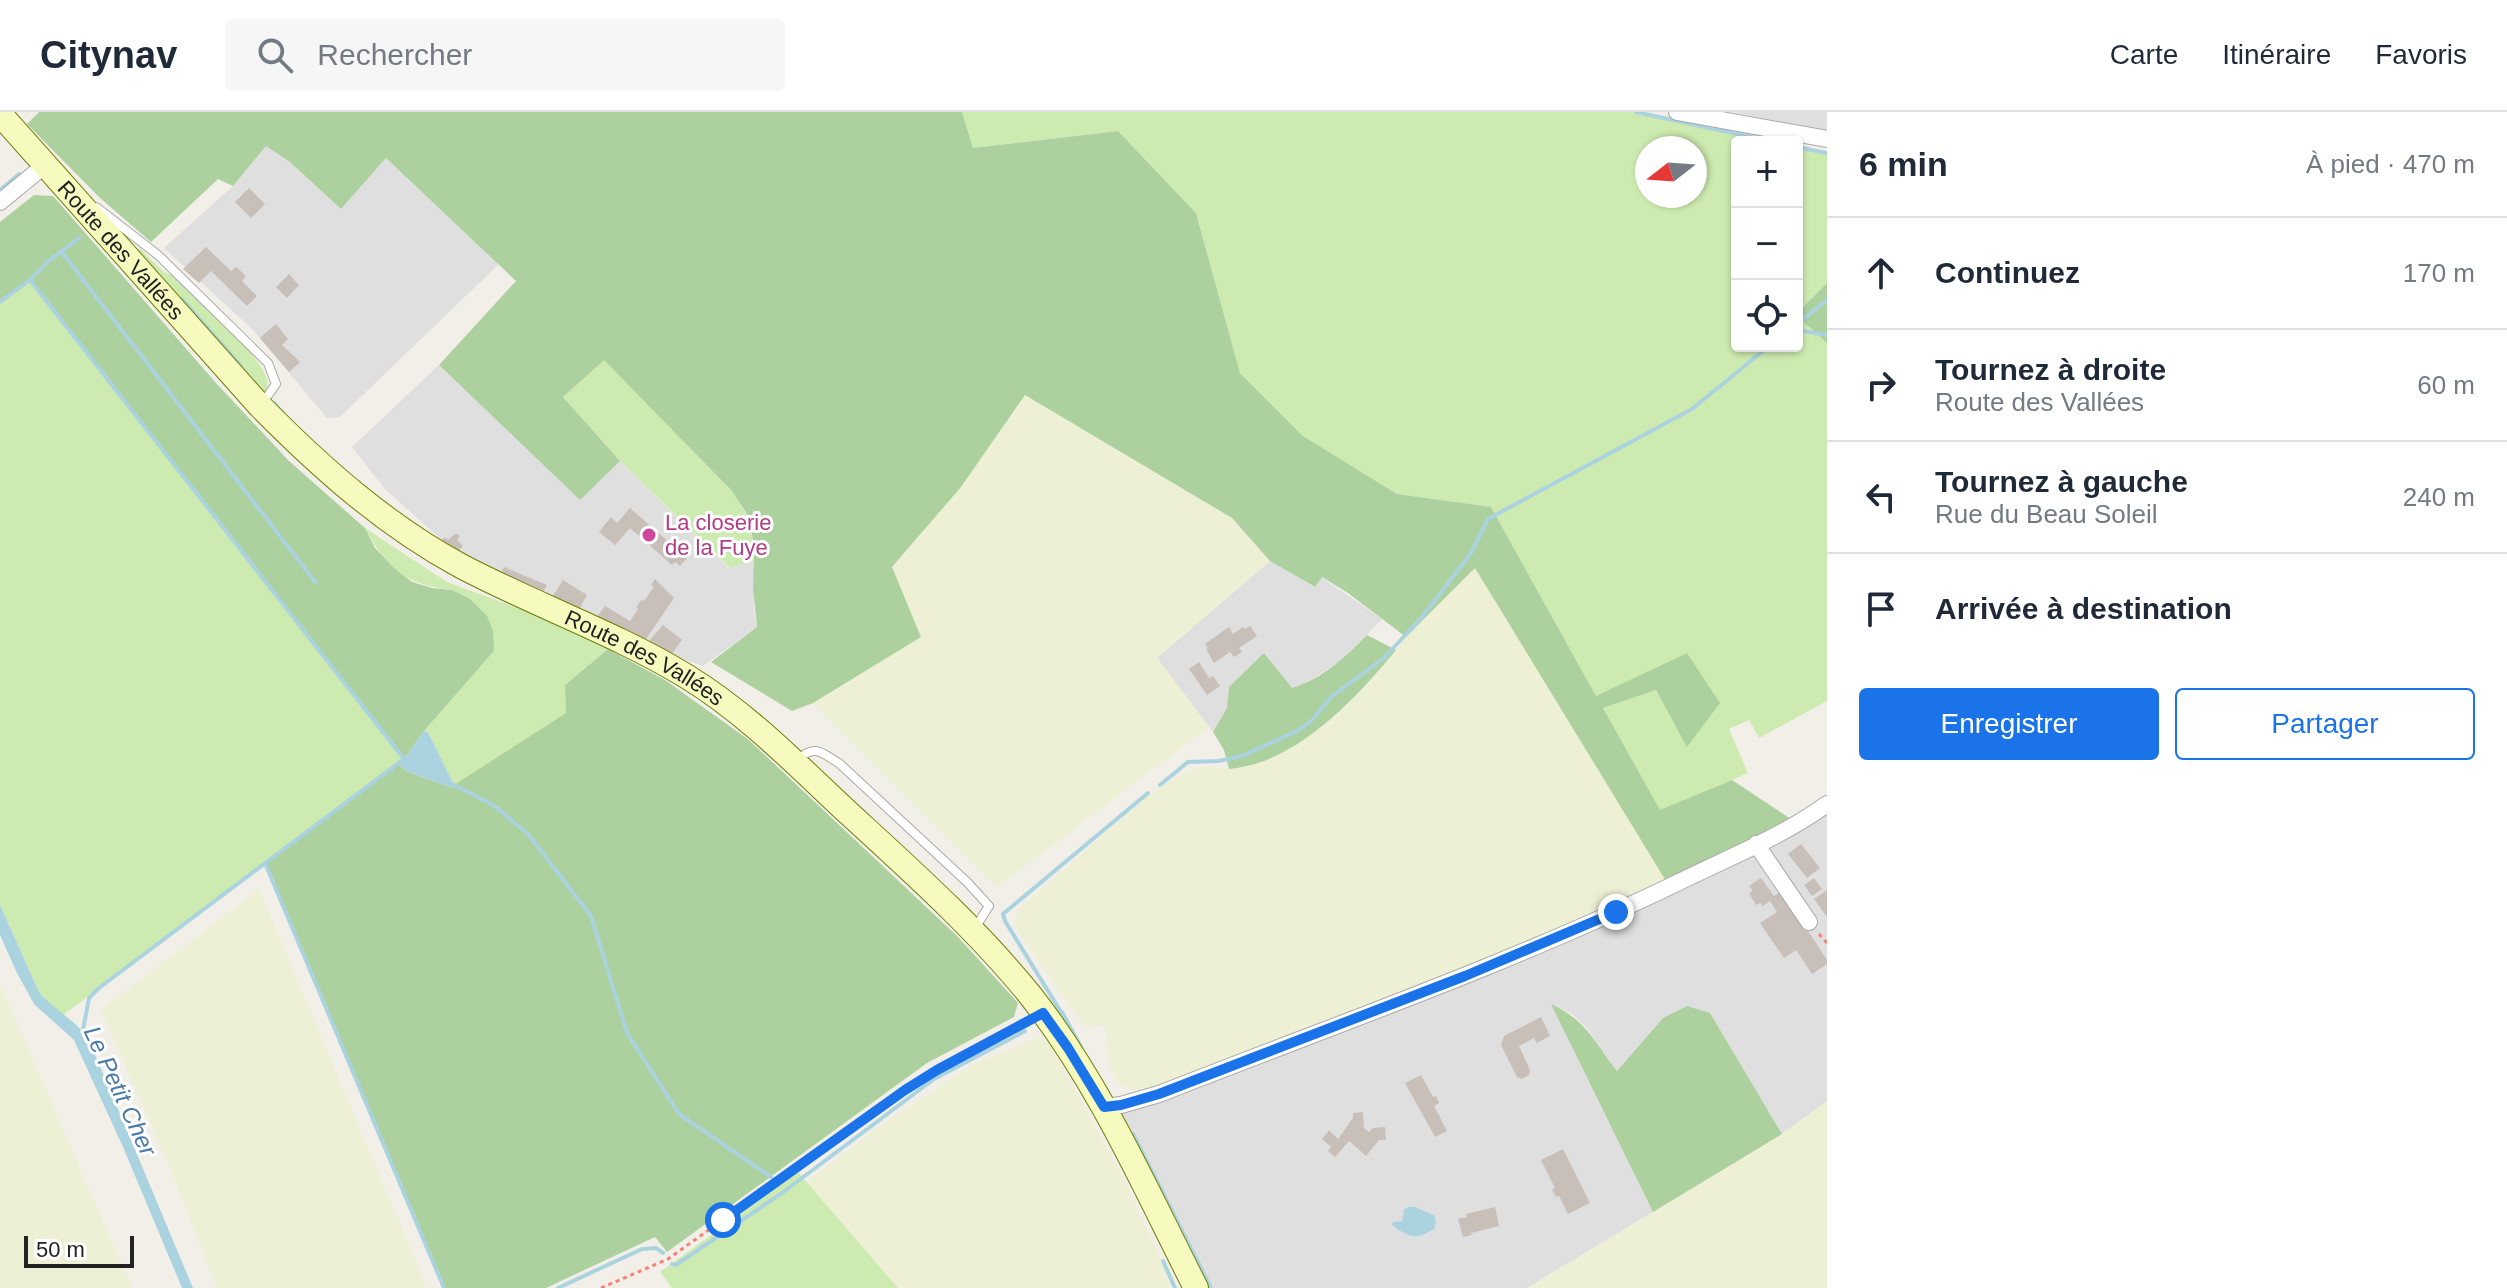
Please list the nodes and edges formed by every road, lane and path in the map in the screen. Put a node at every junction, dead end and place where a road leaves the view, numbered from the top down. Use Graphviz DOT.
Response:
graph roads {
  1 [pos="1677,112"];
  2 [pos="0,114"];
  3 [pos="1827,139"];
  4 [pos="45,165"];
  5 [pos="0,202"];
  6 [pos="83,208"];
  7 [pos="260,406"];
  8 [pos="1827,804"];
  9 [pos="1756,844"];
  10 [pos="1809,922"];
  11 [pos="1043,1013"];
  12 [pos="1104,1107"];
  13 [pos="601,1288"];
  14 [pos="1196,1288"];
  1 -- 3 [label="street"];
  2 -- 4 [label="main road, Route des Vallées"];
  4 -- 5 [label="street"];
  4 -- 6 [label="main road, Route des Vallées"];
  6 -- 7 [label="main road, Route des Vallées"];
  6 -- 7 [label="lane"];
  7 -- 11 [label="main road, Route des Vallées"];
  8 -- 9 [label="street"];
  9 -- 10 [label="street"];
  9 -- 12 [label="street"];
  11 -- 12 [label="main road, Route des Vallées"];
  11 -- 13 [label="path"];
  12 -- 14 [label="main road, Route des Vallées"];
}
